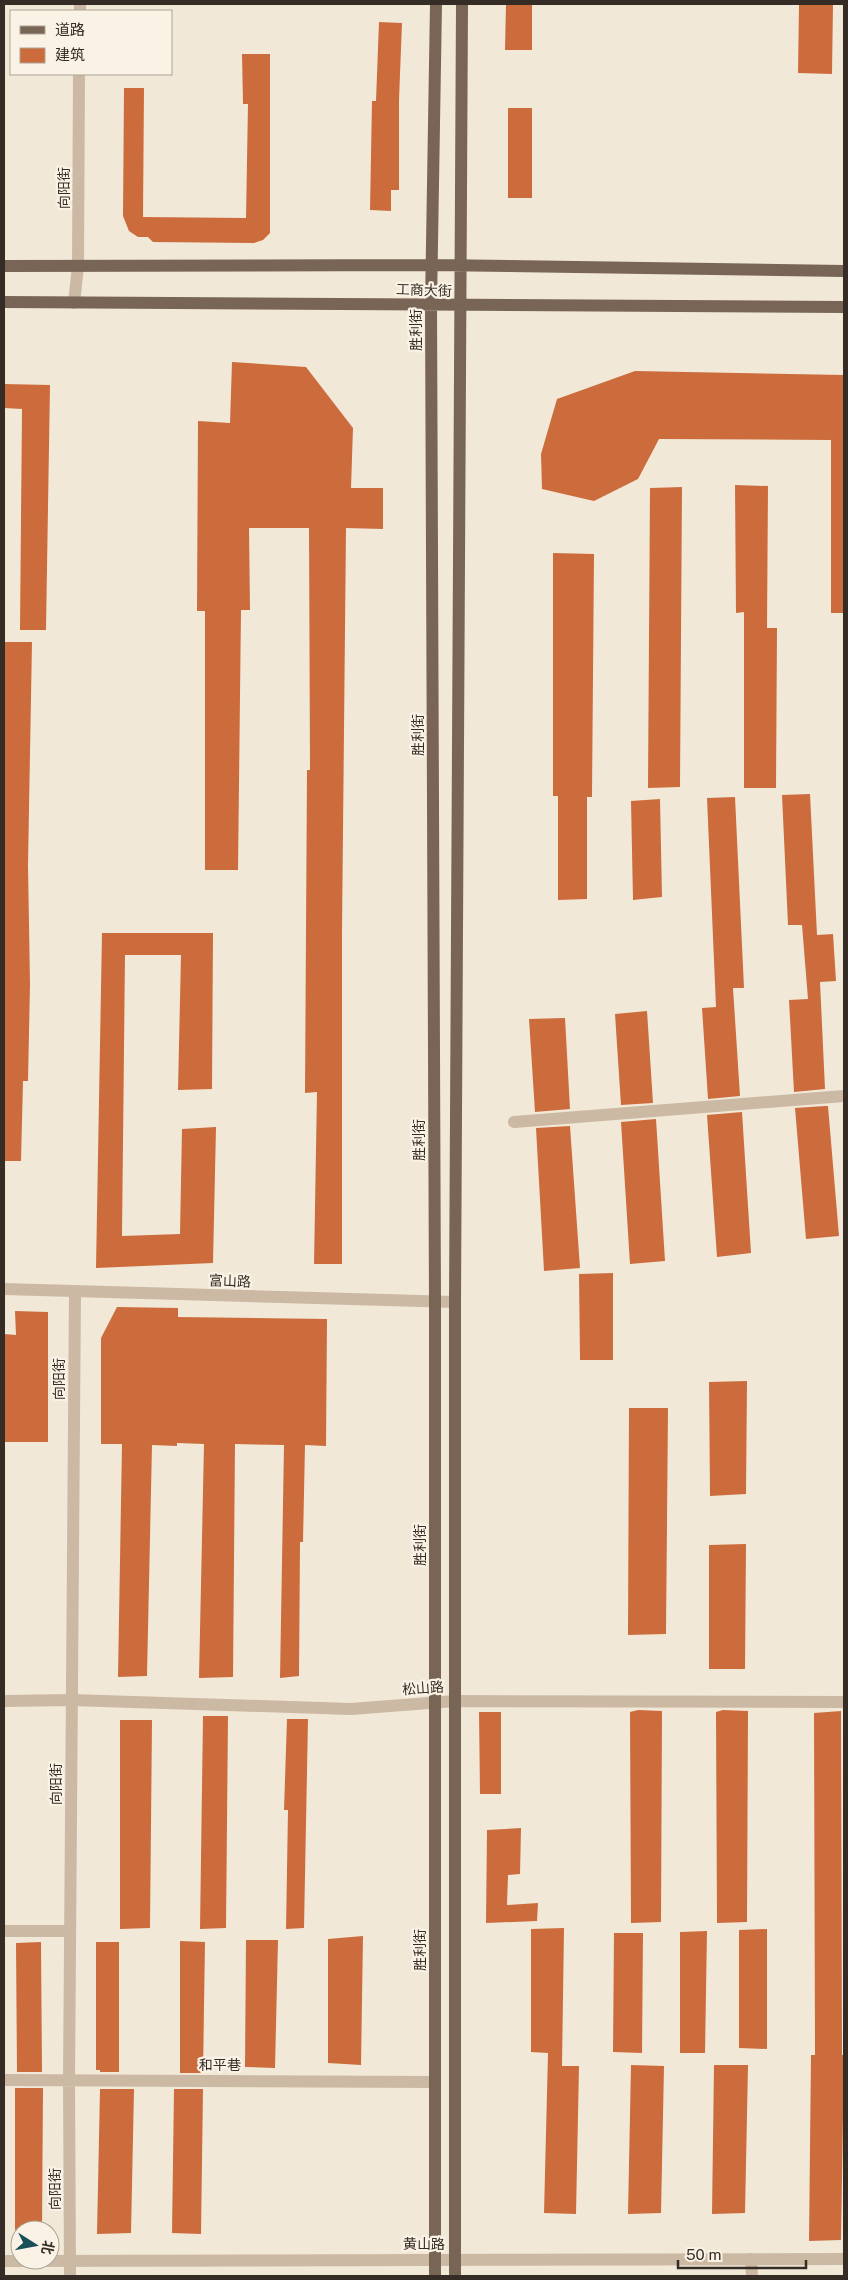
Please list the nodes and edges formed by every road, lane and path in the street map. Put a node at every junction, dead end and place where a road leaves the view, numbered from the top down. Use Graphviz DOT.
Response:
graph roads {
  1 [pos="436,4"];
  2 [pos="462,4"];
  3 [pos="79,75"];
  4 [pos="433,265"];
  5 [pos="4,266"];
  6 [pos="78,266"];
  7 [pos="461,266"];
  8 [pos="844,270"];
  9 [pos="4,302"];
  10 [pos="74,303"];
  11 [pos="431,304"];
  12 [pos="459,306"];
  13 [pos="844,307"];
  14 [pos="844,1096"];
  15 [pos="514,1122"];
  16 [pos="4,1289"];
  17 [pos="75,1291"];
  18 [pos="435,1302"];
  19 [pos="455,1302"];
  20 [pos="72,1700"];
  21 [pos="4,1701"];
  22 [pos="455,1701"];
  23 [pos="435,1702"];
  24 [pos="844,1702"];
  25 [pos="4,1931"];
  26 [pos="70,1931"];
  27 [pos="69,2079"];
  28 [pos="4,2080"];
  29 [pos="435,2082"];
  30 [pos="436,2259"];
  31 [pos="456,2259"];
  32 [pos="751,2259"];
  33 [pos="844,2259"];
  34 [pos="4,2261"];
  35 [pos="70,2261"];
  36 [pos="70,2276"];
  37 [pos="436,2276"];
  38 [pos="455,2276"];
  39 [pos="752,2276"];
  1 -- 4 [label="main road, 胜利街"];
  2 -- 7 [label="main road"];
  3 -- 6 [label="street, 向阳街"];
  4 -- 6 [label="main road, 工商大街"];
  4 -- 7 [label="main road, 工商大街"];
  4 -- 11 [label="main road, 胜利街"];
  5 -- 6 [label="main road, 工商大街"];
  6 -- 10 [label="street, 向阳街"];
  7 -- 8 [label="main road, 工商大街"];
  7 -- 12 [label="main road"];
  9 -- 10 [label="main road, 工商大街"];
  10 -- 11 [label="main road, 工商大街"];
  11 -- 12 [label="main road, 工商大街"];
  11 -- 18 [label="main road, 胜利街"];
  12 -- 13 [label="main road, 工商大街"];
  12 -- 19 [label="main road"];
  14 -- 15 [label="street"];
  16 -- 17 [label="street, 富山路"];
  17 -- 18 [label="street, 富山路"];
  17 -- 20 [label="street, 向阳街"];
  18 -- 19 [label="street, 富山路"];
  18 -- 23 [label="main road, 胜利街"];
  19 -- 22 [label="main road"];
  20 -- 21 [label="street, 松山路"];
  20 -- 23 [label="street, 松山路"];
  20 -- 26 [label="street, 向阳街"];
  22 -- 23 [label="street, 松山路"];
  22 -- 24 [label="street, 松山路"];
  22 -- 31 [label="main road"];
  23 -- 29 [label="main road, 胜利街"];
  25 -- 26 [label="street"];
  26 -- 27 [label="street, 向阳街"];
  27 -- 28 [label="street, 和平巷"];
  27 -- 29 [label="street, 和平巷"];
  27 -- 35 [label="street, 向阳街"];
  29 -- 30 [label="main road, 胜利街"];
  30 -- 31 [label="street, 黄山路"];
  30 -- 35 [label="street, 黄山路"];
  30 -- 37 [label="main road, 胜利街"];
  31 -- 32 [label="street, 黄山路"];
  31 -- 38 [label="main road"];
  32 -- 33 [label="street, 黄山路"];
  32 -- 39 [label="street"];
  34 -- 35 [label="street, 黄山路"];
  35 -- 36 [label="street, 向阳街"];
}
